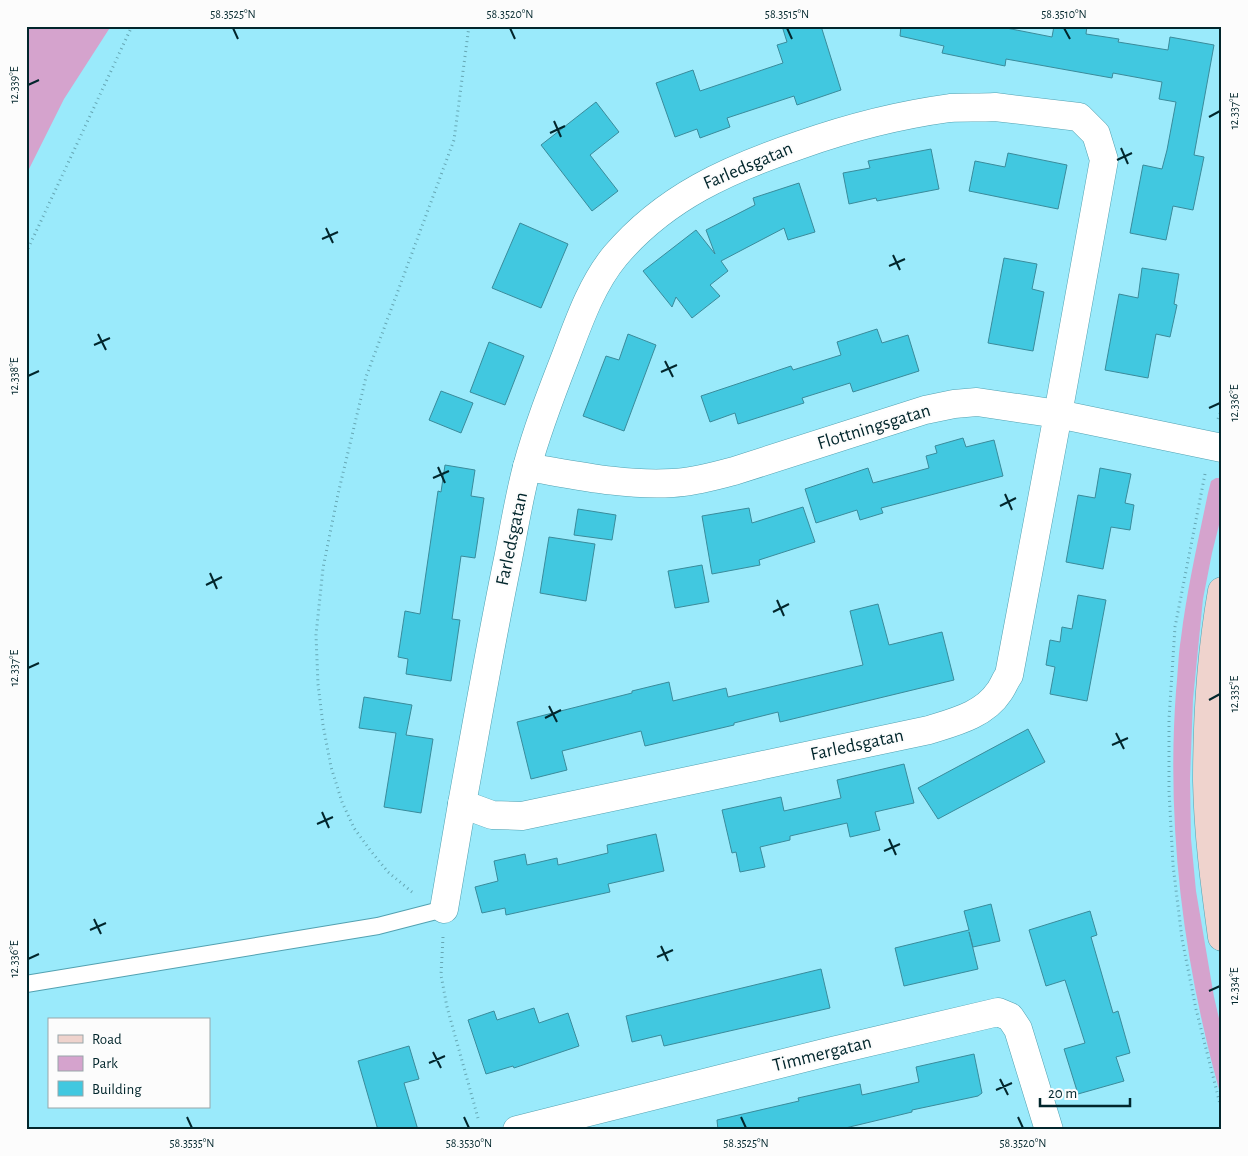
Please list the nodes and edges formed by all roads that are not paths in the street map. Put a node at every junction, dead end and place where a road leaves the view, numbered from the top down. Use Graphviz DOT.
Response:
graph roads {
  1 [pos="1058,414"];
  2 [pos="1222,448"];
  3 [pos="527,467"];
  4 [pos="1222,591"];
  5 [pos="462,804"];
  6 [pos="444,909"];
  7 [pos="1222,937"];
  8 [pos="26,984"];
  9 [pos="517,1130"];
  10 [pos="1049,1130"];
  1 -- 2 [label="street, Flottningsgatan"];
  1 -- 3 [label="street, Flottningsgatan"];
  1 -- 3 [label="street, Farledsgatan"];
  1 -- 5 [label="street, Farledsgatan"];
  3 -- 5 [label="street, Farledsgatan"];
  4 -- 7 [label="street"];
  5 -- 6 [label="street"];
  6 -- 8 [label="lane"];
  9 -- 10 [label="street, Timmergatan"];
}
